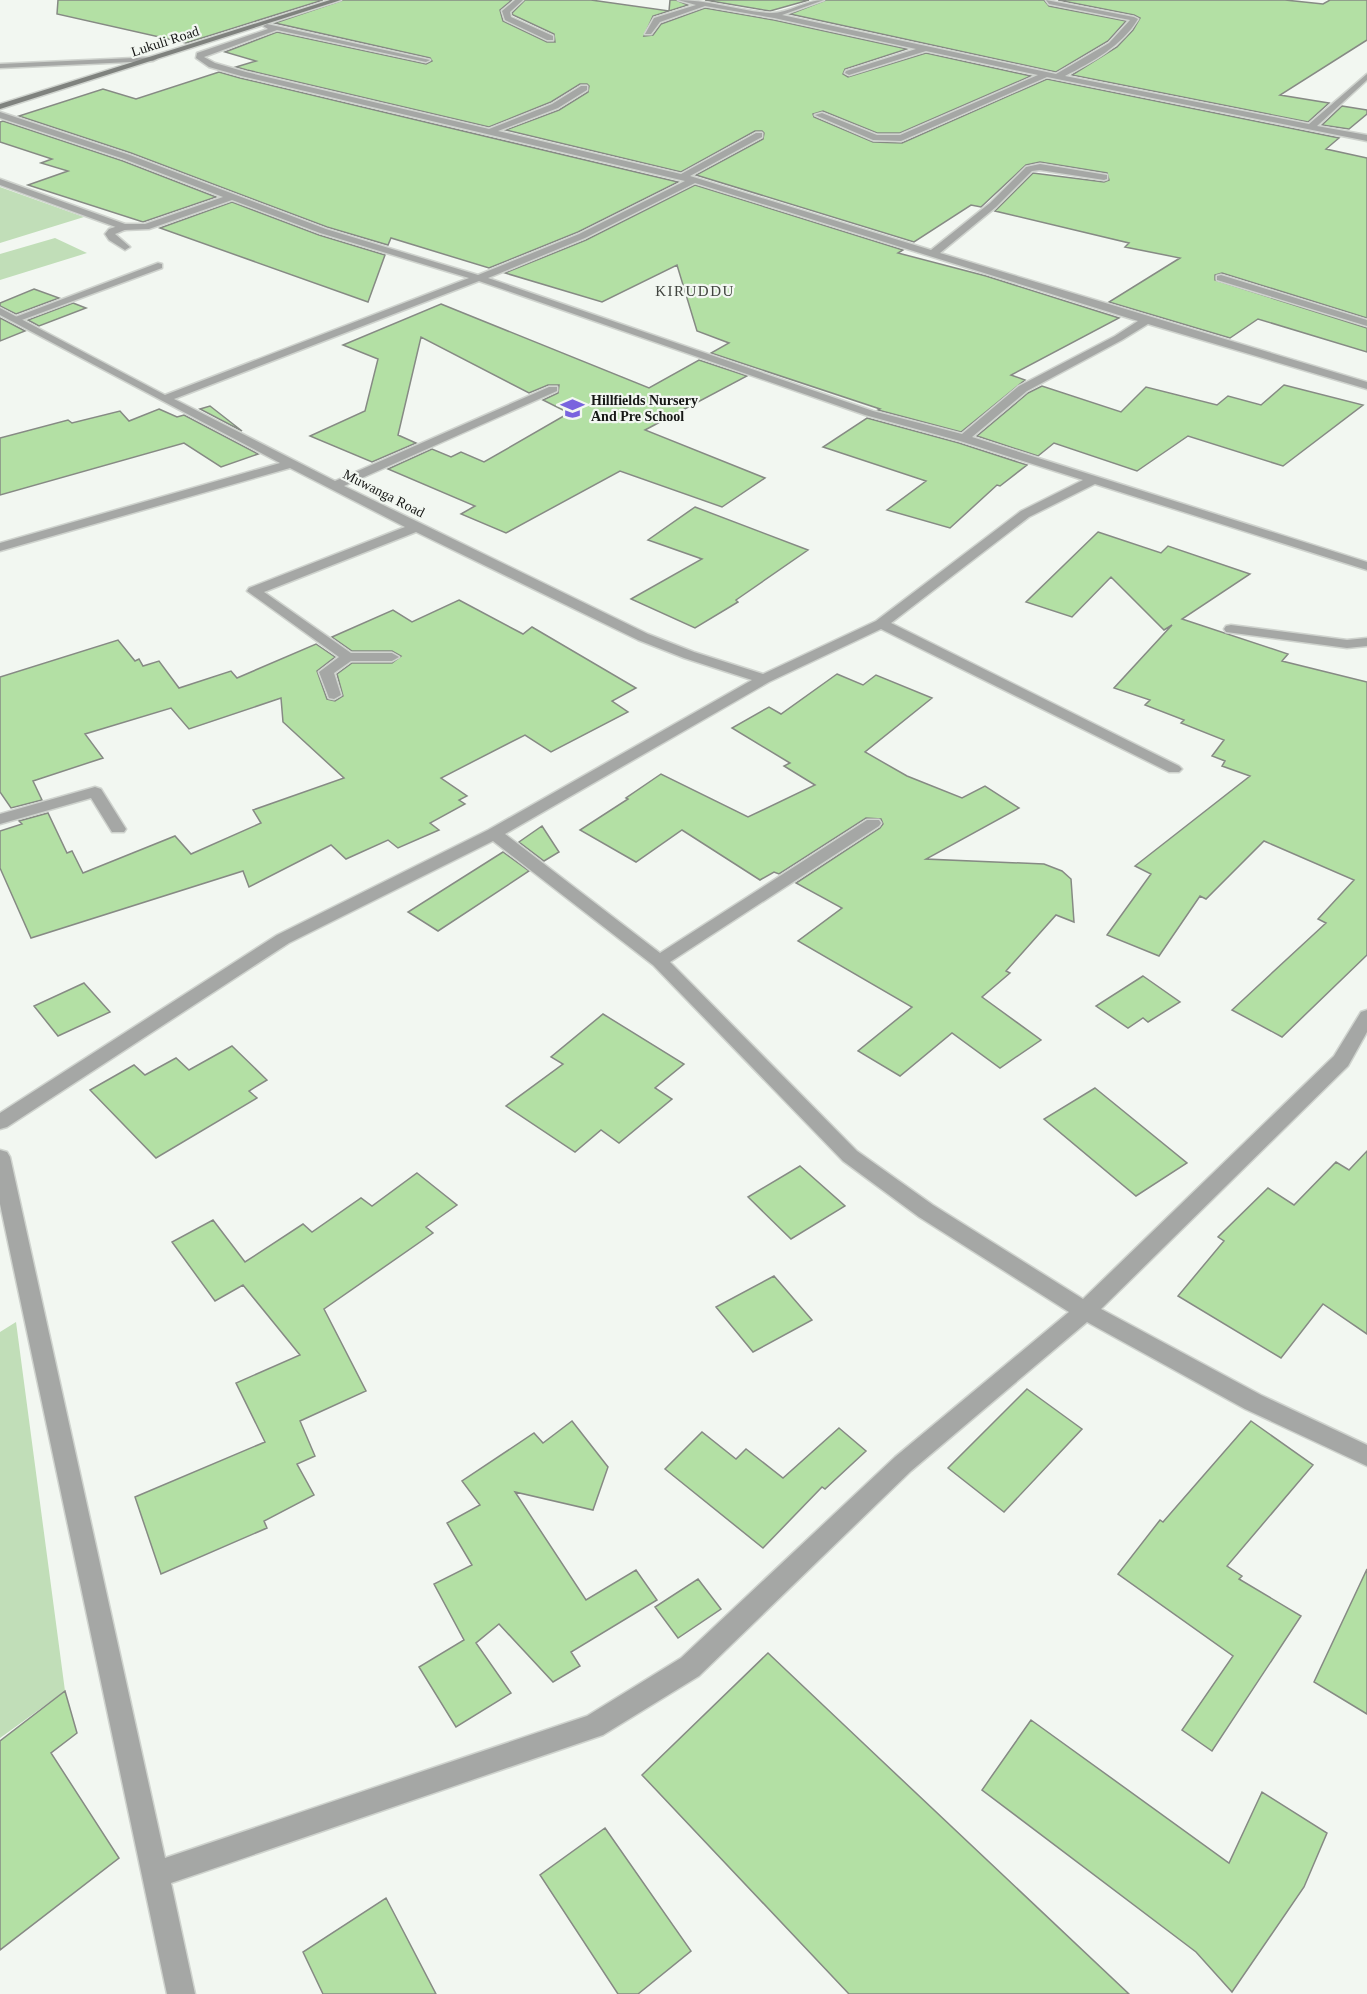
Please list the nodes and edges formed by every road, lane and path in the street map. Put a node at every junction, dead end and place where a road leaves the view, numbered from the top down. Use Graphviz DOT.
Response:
graph roads {
  1 [pos="337,0"];
  2 [pos="519,0"];
  3 [pos="682,0"];
  4 [pos="820,0"];
  5 [pos="1049,2"];
  6 [pos="707,4"];
  7 [pos="774,16"];
  8 [pos="262,25"];
  9 [pos="277,28"];
  10 [pos="648,32"];
  11 [pos="550,38"];
  12 [pos="925,49"];
  13 [pos="153,59"];
  14 [pos="426,60"];
  15 [pos="0,66"];
  16 [pos="849,73"];
  17 [pos="1046,75"];
  18 [pos="1367,76"];
  19 [pos="1056,77"];
  20 [pos="584,88"];
  21 [pos="0,107"];
  22 [pos="0,115"];
  23 [pos="819,115"];
  24 [pos="1311,127"];
  25 [pos="489,132"];
  26 [pos="759,135"];
  27 [pos="1367,138"];
  28 [pos="682,177"];
  29 [pos="1104,177"];
  30 [pos="694,180"];
  31 [pos="0,182"];
  32 [pos="231,197"];
  33 [pos="124,227"];
  34 [pos="125,248"];
  35 [pos="932,254"];
  36 [pos="158,266"];
  37 [pos="479,278"];
  38 [pos="1221,278"];
  39 [pos="0,311"];
  40 [pos="15,319"];
  41 [pos="1146,321"];
  42 [pos="1367,323"];
  43 [pos="1367,386"];
  44 [pos="553,388"];
  45 [pos="164,399"];
  46 [pos="964,438"];
  47 [pos="292,463"];
  48 [pos="1095,479"];
  49 [pos="336,485"];
  50 [pos="416,527"];
  51 [pos="0,547"];
  52 [pos="1367,566"];
  53 [pos="881,624"];
  54 [pos="1231,629"];
  55 [pos="1367,642"];
  56 [pos="348,657"];
  57 [pos="392,657"];
  58 [pos="764,679"];
  59 [pos="334,695"];
  60 [pos="1174,769"];
  61 [pos="0,819"];
  62 [pos="873,823"];
  63 [pos="118,829"];
  64 [pos="494,834"];
  65 [pos="659,961"];
  66 [pos="1367,1016"];
  67 [pos="0,1122"];
  68 [pos="0,1157"];
  69 [pos="1085,1311"];
  70 [pos="1367,1456"];
  71 [pos="155,1875"];
  72 [pos="181,1994"];
  1 -- 8 [label="street, Lukuli Road"];
  2 -- 11 [label="street"];
  3 -- 6 [label="street"];
  4 -- 7 [label="street"];
  5 -- 19 [label="street"];
  6 -- 7 [label="street"];
  6 -- 10 [label="street"];
  7 -- 12 [label="street"];
  8 -- 9 [label="street"];
  8 -- 13 [label="street, Lukuli Road"];
  9 -- 14 [label="street"];
  9 -- 25 [label="street"];
  12 -- 16 [label="street"];
  12 -- 17 [label="street"];
  13 -- 15 [label="street"];
  13 -- 21 [label="street, Lukuli Road"];
  17 -- 19 [label="street"];
  17 -- 23 [label="street"];
  18 -- 24 [label="street"];
  19 -- 24 [label="street"];
  20 -- 25 [label="street"];
  22 -- 32 [label="street"];
  24 -- 27 [label="street"];
  25 -- 28 [label="street"];
  26 -- 28 [label="street"];
  28 -- 30 [label="street"];
  29 -- 35 [label="street"];
  30 -- 35 [label="street"];
  30 -- 37 [label="street"];
  31 -- 33 [label="street"];
  32 -- 33 [label="street"];
  32 -- 37 [label="street"];
  33 -- 34 [label="street"];
  35 -- 41 [label="street"];
  36 -- 40 [label="street"];
  37 -- 45 [label="street"];
  37 -- 46 [label="street"];
  38 -- 42 [label="street"];
  39 -- 40 [label="street, Muwanga Road"];
  40 -- 45 [label="street, Muwanga Road"];
  41 -- 43 [label="street"];
  41 -- 46 [label="street"];
  44 -- 49 [label="street"];
  45 -- 47 [label="street, Muwanga Road"];
  46 -- 48 [label="street"];
  47 -- 49 [label="street, Muwanga Road"];
  47 -- 51 [label="street"];
  48 -- 52 [label="street"];
  48 -- 53 [label="street"];
  49 -- 50 [label="street, Muwanga Road"];
  50 -- 56 [label="street"];
  50 -- 58 [label="street, Muwanga Road"];
  53 -- 58 [label="street"];
  53 -- 60 [label="street"];
  54 -- 55 [label="street"];
  56 -- 57 [label="street"];
  56 -- 59 [label="street"];
  58 -- 64 [label="street"];
  61 -- 63 [label="street"];
  62 -- 65 [label="street"];
  64 -- 65 [label="street"];
  64 -- 67 [label="street"];
  65 -- 69 [label="street"];
  66 -- 69 [label="street"];
  68 -- 71 [label="street"];
  69 -- 70 [label="street"];
  69 -- 71 [label="street"];
  71 -- 72 [label="street"];
}
